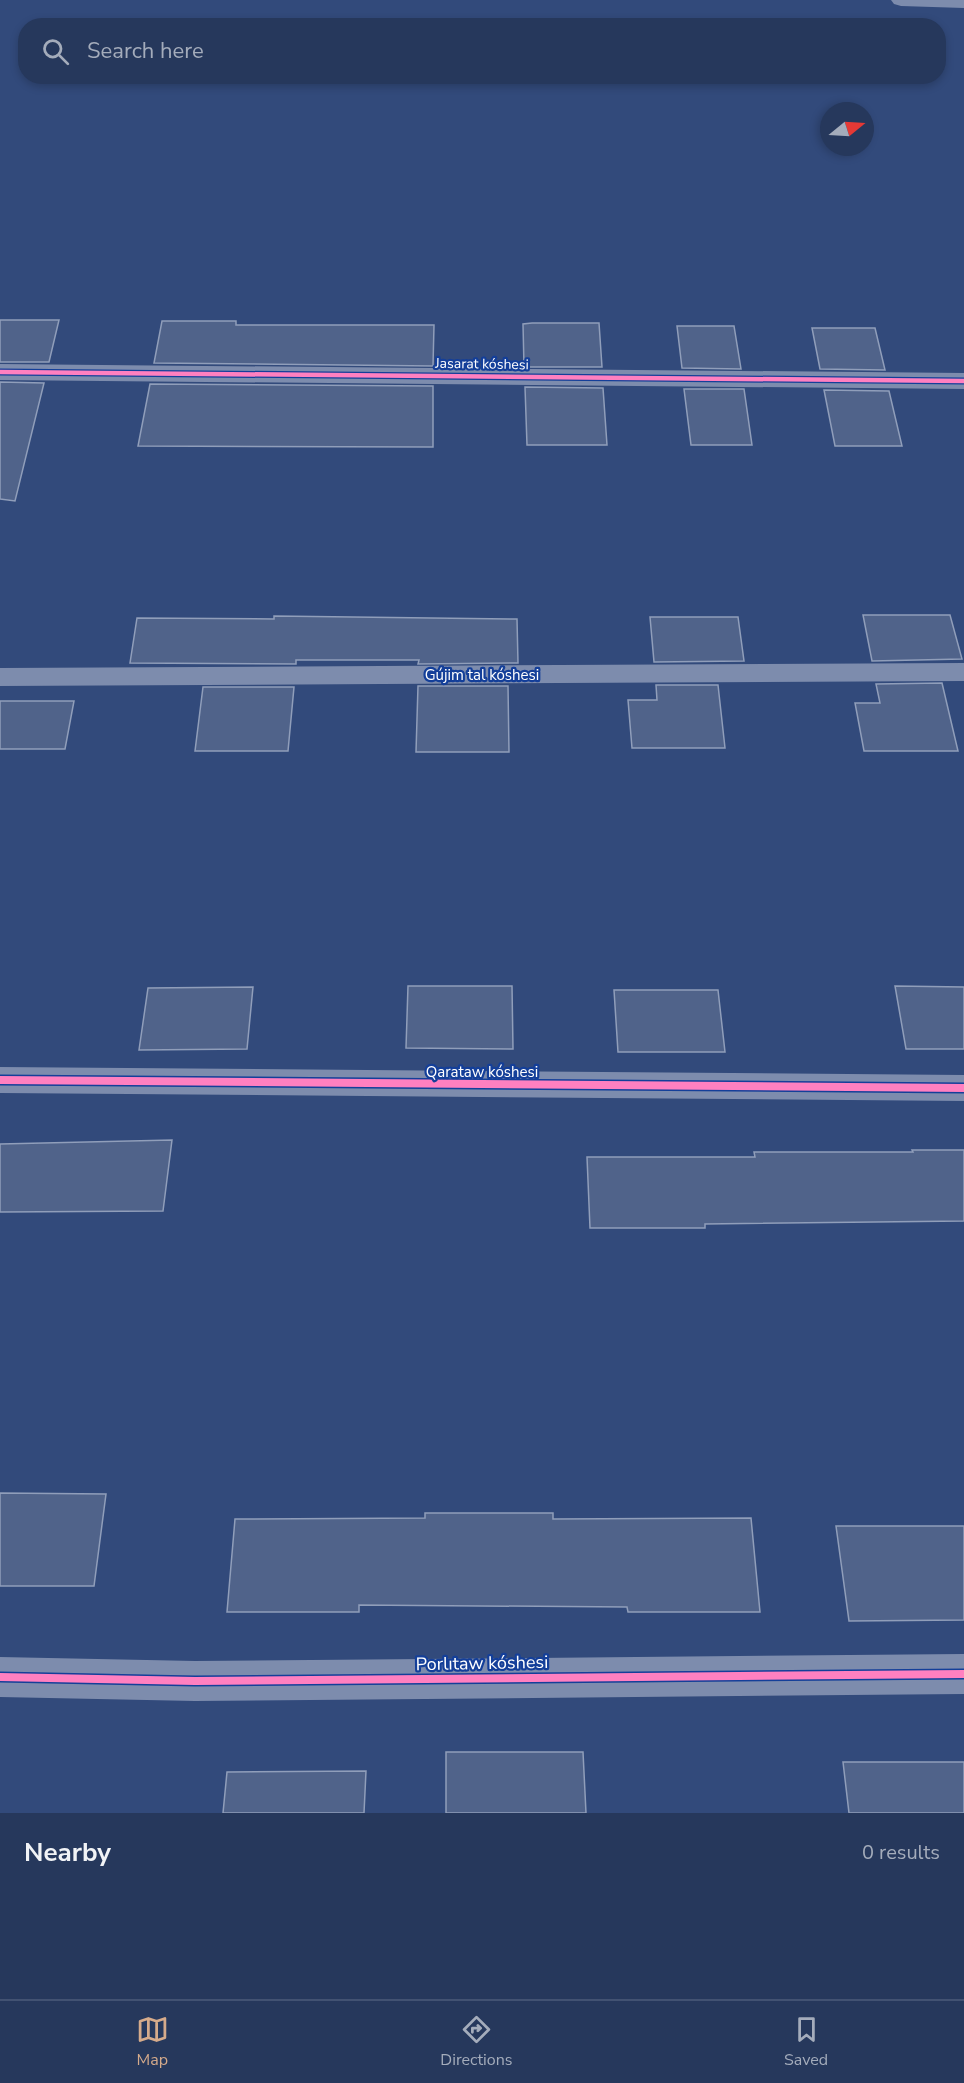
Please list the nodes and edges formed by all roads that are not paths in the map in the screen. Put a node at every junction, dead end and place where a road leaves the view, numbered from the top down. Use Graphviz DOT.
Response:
graph roads {
  1 [pos="902,0"];
  2 [pos="964,2"];
  3 [pos="0,372"];
  4 [pos="964,381"];
  5 [pos="964,672"];
  6 [pos="0,678"];
  7 [pos="0,1080"];
  8 [pos="964,1088"];
  9 [pos="964,1674"];
  10 [pos="0,1677"];
  1 -- 2 [label="street"];
  3 -- 4 [label="street, Jasarat kóshesi"];
  5 -- 6 [label="street, Gújim tal kóshesi"];
  7 -- 8 [label="street, Qarataw kóshesi"];
  9 -- 10 [label="street, Porlıtaw kóshesi"];
}
